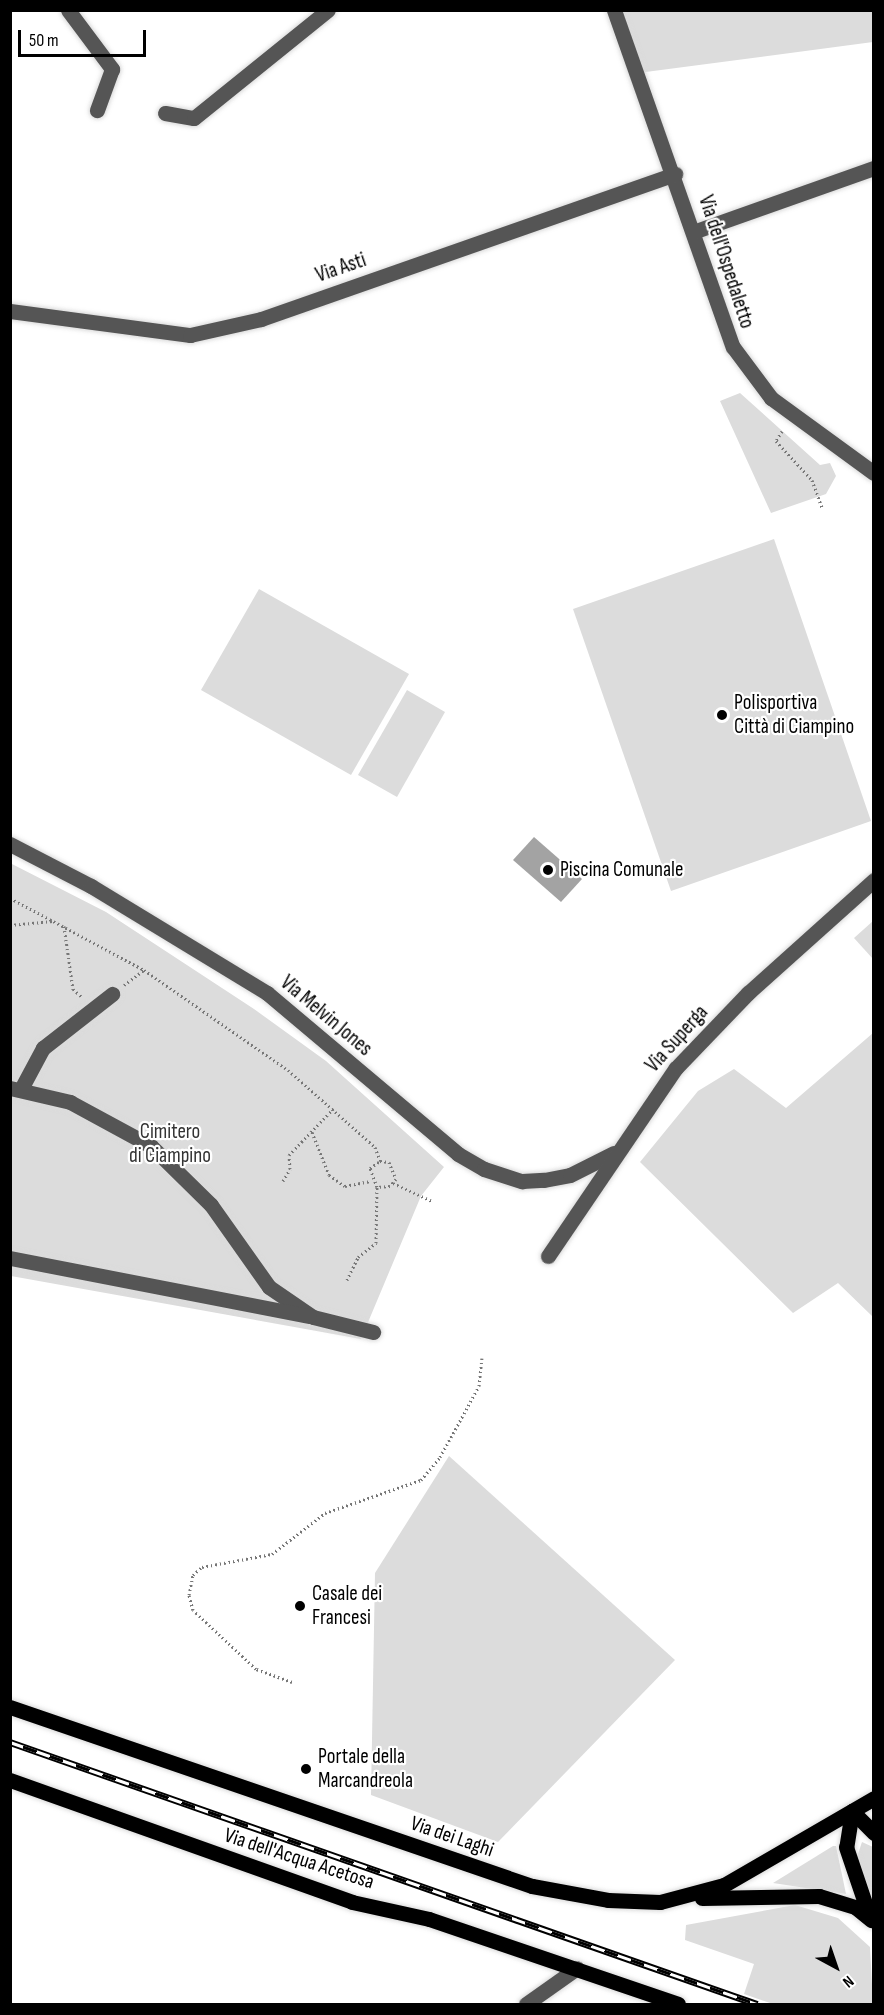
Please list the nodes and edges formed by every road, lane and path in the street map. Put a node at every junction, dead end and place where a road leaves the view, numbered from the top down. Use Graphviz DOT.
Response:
graph roads {
  1 [pos="68,10"];
  2 [pos="328,10"];
  3 [pos="614,10"];
  4 [pos="98,110"];
  5 [pos="165,112"];
  6 [pos="873,168"];
  7 [pos="675,174"];
  8 [pos="693,232"];
  9 [pos="10,311"];
  10 [pos="782,431"];
  11 [pos="873,473"];
  12 [pos="822,507"];
  13 [pos="10,844"];
  14 [pos="873,880"];
  15 [pos="10,898"];
  16 [pos="55,921"];
  17 [pos="10,925"];
  18 [pos="64,926"];
  19 [pos="144,970"];
  20 [pos="112,994"];
  21 [pos="94,1007"];
  22 [pos="16,1088"];
  23 [pos="333,1109"];
  24 [pos="312,1132"];
  25 [pos="614,1153"];
  26 [pos="380,1161"];
  27 [pos="283,1181"];
  28 [pos="370,1181"];
  29 [pos="393,1183"];
  30 [pos="377,1187"];
  31 [pos="432,1201"];
  32 [pos="548,1256"];
  33 [pos="10,1258"];
  34 [pos="347,1280"];
  35 [pos="313,1317"];
  36 [pos="373,1332"];
  37 [pos="482,1358"];
  38 [pos="292,1682"];
  39 [pos="10,1707"];
  40 [pos="10,1780"];
  41 [pos="873,1798"];
  42 [pos="852,1812"];
  43 [pos="873,1833"];
  44 [pos="684,1899"];
  45 [pos="872,1923"];
  46 [pos="577,1968"];
  47 [pos="526,2004"];
  48 [pos="678,2004"];
  1 -- 4 [label="street"];
  2 -- 5 [label="street"];
  3 -- 7 [label="street, Via dell'Ospedaletto"];
  6 -- 8 [label="street"];
  7 -- 8 [label="street, Via dell'Ospedaletto"];
  7 -- 9 [label="street, Via Asti"];
  8 -- 11 [label="street, Via dell'Ospedaletto"];
  10 -- 12 [label="path"];
  13 -- 25 [label="street, Via Melvin Jones"];
  14 -- 25 [label="street, Via Superga"];
  15 -- 16 [label="path"];
  16 -- 17 [label="path"];
  16 -- 18 [label="path"];
  18 -- 19 [label="path"];
  18 -- 21 [label="path"];
  19 -- 20 [label="path"];
  19 -- 23 [label="path"];
  20 -- 21 [label="street"];
  21 -- 22 [label="street"];
  22 -- 35 [label="street"];
  23 -- 24 [label="path"];
  23 -- 26 [label="path"];
  24 -- 27 [label="path"];
  24 -- 28 [label="path"];
  25 -- 32 [label="street, Via Superga"];
  26 -- 28 [label="path"];
  26 -- 29 [label="path"];
  28 -- 30 [label="path"];
  29 -- 30 [label="path"];
  29 -- 31 [label="path"];
  30 -- 34 [label="path"];
  33 -- 35 [label="street"];
  35 -- 36 [label="street"];
  37 -- 38 [label="path"];
  39 -- 44 [label="main road, Via dei Laghi"];
  40 -- 46 [label="main road, Via dell'Acqua Acetosa"];
  41 -- 42 [label="main road, Via dei Laghi"];
  42 -- 43 [label="main road"];
  42 -- 44 [label="main road, Via dei Laghi"];
  42 -- 45 [label="main road"];
  44 -- 45 [label="main road"];
  46 -- 47 [label="street"];
  46 -- 48 [label="main road, Via dell'Acqua Acetosa"];
}
